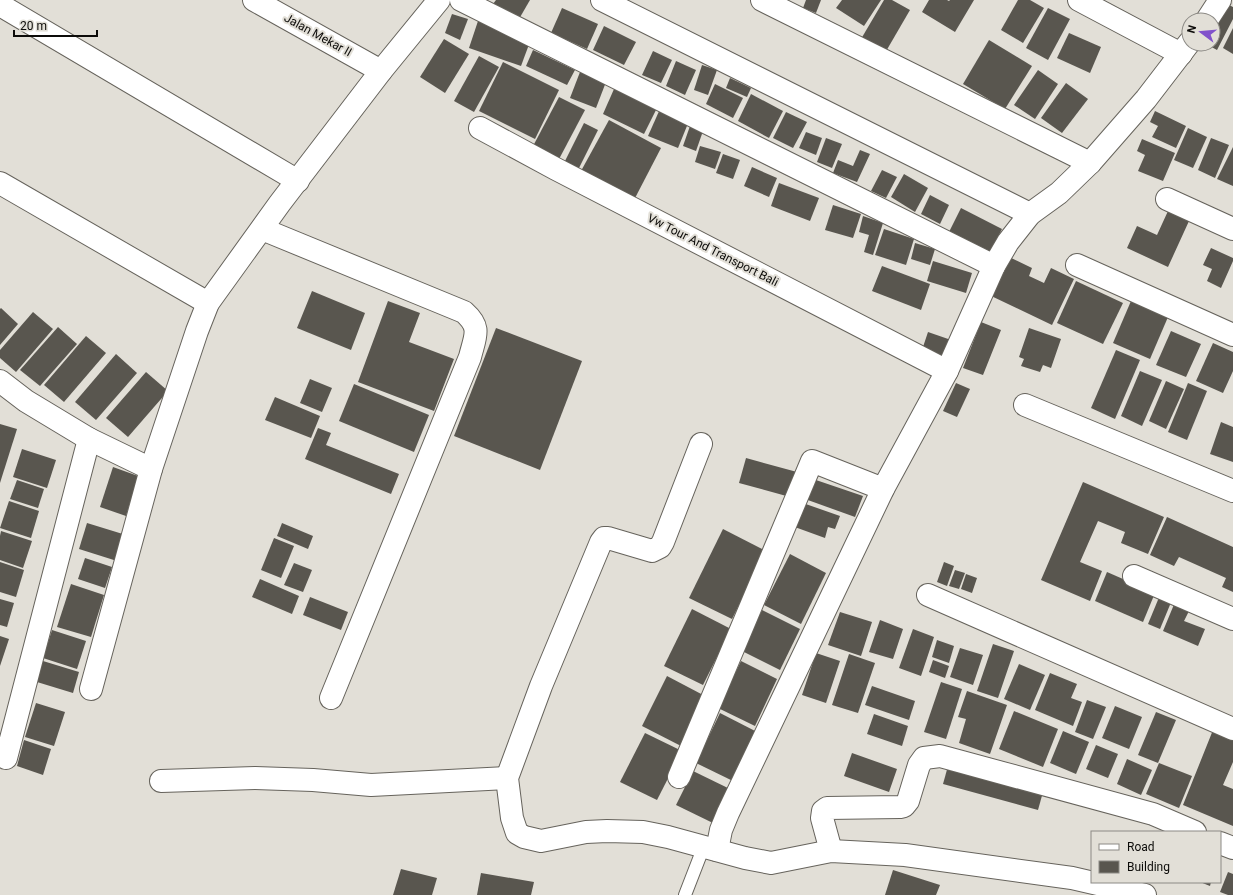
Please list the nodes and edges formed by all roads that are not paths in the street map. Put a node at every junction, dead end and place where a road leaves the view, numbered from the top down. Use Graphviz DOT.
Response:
graph roads {
  1 [pos="254,0"];
  2 [pos="439,0"];
  3 [pos="462,0"];
  4 [pos="602,0"];
  5 [pos="762,0"];
  6 [pos="1079,0"];
  7 [pos="1220,0"];
  8 [pos="0,5"];
  9 [pos="1212,12"];
  10 [pos="1181,47"];
  11 [pos="1183,52"];
  12 [pos="381,71"];
  13 [pos="480,128"];
  14 [pos="1090,164"];
  15 [pos="298,181"];
  16 [pos="0,184"];
  17 [pos="1167,199"];
  18 [pos="1030,214"];
  19 [pos="1233,229"];
  20 [pos="262,230"];
  21 [pos="1077,265"];
  22 [pos="994,266"];
  23 [pos="208,302"];
  24 [pos="1233,336"];
  25 [pos="947,371"];
  26 [pos="0,381"];
  27 [pos="1025,405"];
  28 [pos="89,439"];
  29 [pos="701,444"];
  30 [pos="151,469"];
  31 [pos="882,489"];
  32 [pos="1233,492"];
  33 [pos="1134,576"];
  34 [pos="928,595"];
  35 [pos="1233,618"];
  36 [pos="91,689"];
  37 [pos="331,698"];
  38 [pos="1233,730"];
  39 [pos="6,758"];
  40 [pos="679,777"];
  41 [pos="507,778"];
  42 [pos="161,782"];
  43 [pos="1192,831"];
  44 [pos="1221,843"];
  45 [pos="711,848"];
  46 [pos="1233,848"];
  47 [pos="831,851"];
  48 [pos="1091,882"];
  49 [pos="1093,883"];
  50 [pos="685,895"];
  51 [pos="1145,895"];
  1 -- 12 [label="street, Jalan Mekar II"];
  2 -- 12 [label="street"];
  3 -- 22 [label="street"];
  4 -- 18 [label="street"];
  5 -- 14 [label="street"];
  6 -- 10 [label="street"];
  7 -- 9 [label="street"];
  8 -- 15 [label="street"];
  11 -- 14 [label="street"];
  12 -- 15 [label="street"];
  13 -- 25 [label="street, Vw Tour And Transport Bali"];
  14 -- 18 [label="street"];
  15 -- 20 [label="street"];
  16 -- 23 [label="street"];
  17 -- 19 [label="street"];
  18 -- 22 [label="street"];
  20 -- 23 [label="street"];
  20 -- 37 [label="street"];
  21 -- 24 [label="street"];
  22 -- 25 [label="street"];
  23 -- 30 [label="street"];
  25 -- 31 [label="street"];
  26 -- 28 [label="street"];
  27 -- 32 [label="street"];
  28 -- 30 [label="street"];
  28 -- 39 [label="street"];
  29 -- 41 [label="street"];
  30 -- 36 [label="street"];
  31 -- 40 [label="street"];
  31 -- 45 [label="street"];
  33 -- 35 [label="street"];
  34 -- 38 [label="street"];
  41 -- 42 [label="street"];
  41 -- 45 [label="street"];
  43 -- 47 [label="street"];
  44 -- 46 [label="street"];
  45 -- 47 [label="street"];
  45 -- 50 [label="lane"];
  47 -- 48 [label="street"];
  49 -- 51 [label="street"];
}
